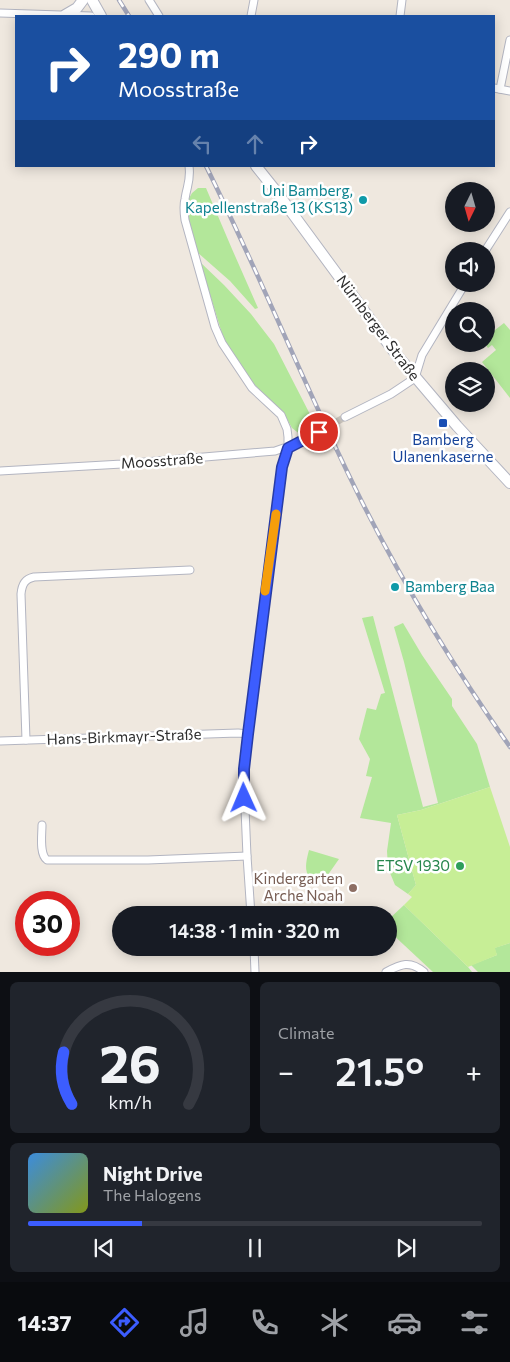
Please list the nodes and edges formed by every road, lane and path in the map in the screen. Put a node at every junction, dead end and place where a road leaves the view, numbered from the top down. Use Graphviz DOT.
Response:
graph roads {
  1 [pos="82,0"];
  2 [pos="92,0"];
  3 [pos="149,0"];
  4 [pos="254,0"];
  5 [pos="402,0"];
  6 [pos="0,13"];
  7 [pos="65,15"];
  8 [pos="100,15"];
  9 [pos="158,15"];
  10 [pos="252,15"];
  11 [pos="400,15"];
  12 [pos="510,40"];
  13 [pos="497,88"];
  14 [pos="510,91"];
  15 [pos="189,167"];
  16 [pos="257,167"];
  17 [pos="510,212"];
  18 [pos="491,242"];
  19 [pos="460,292"];
  20 [pos="415,378"];
  21 [pos="345,417"];
  22 [pos="319,432"];
  23 [pos="288,448"];
  24 [pos="0,472"];
  25 [pos="510,483"];
  26 [pos="190,570"];
  27 [pos="248,734"];
  28 [pos="26,740"];
  29 [pos="0,741"];
  30 [pos="42,825"];
  31 [pos="247,856"];
  32 [pos="250,906"];
  33 [pos="254,956"];
  34 [pos="255,972"];
  35 [pos="386,972"];
  36 [pos="424,972"];
  1 -- 7 [label="street"];
  2 -- 8 [label="street"];
  3 -- 9 [label="street"];
  4 -- 10 [label="street"];
  5 -- 11 [label="street"];
  6 -- 7 [label="street"];
  12 -- 13 [label="street"];
  13 -- 14 [label="street"];
  15 -- 23 [label="street"];
  16 -- 20 [label="street, Nürnberger Straße"];
  17 -- 18 [label="street"];
  19 -- 20 [label="street"];
  20 -- 21 [label="street"];
  20 -- 25 [label="street, Nürnberger Straße"];
  22 -- 23 [label="street, Moosstraße"];
  23 -- 24 [label="street, Moosstraße"];
  23 -- 27 [label="street"];
  26 -- 28 [label="street"];
  27 -- 28 [label="street, Hans-Birkmayr-Straße"];
  27 -- 31 [label="street"];
  28 -- 29 [label="street, Hans-Birkmayr-Straße"];
  30 -- 31 [label="street"];
  31 -- 32 [label="street"];
  33 -- 34 [label="street"];
  35 -- 36 [label="street"];
}
